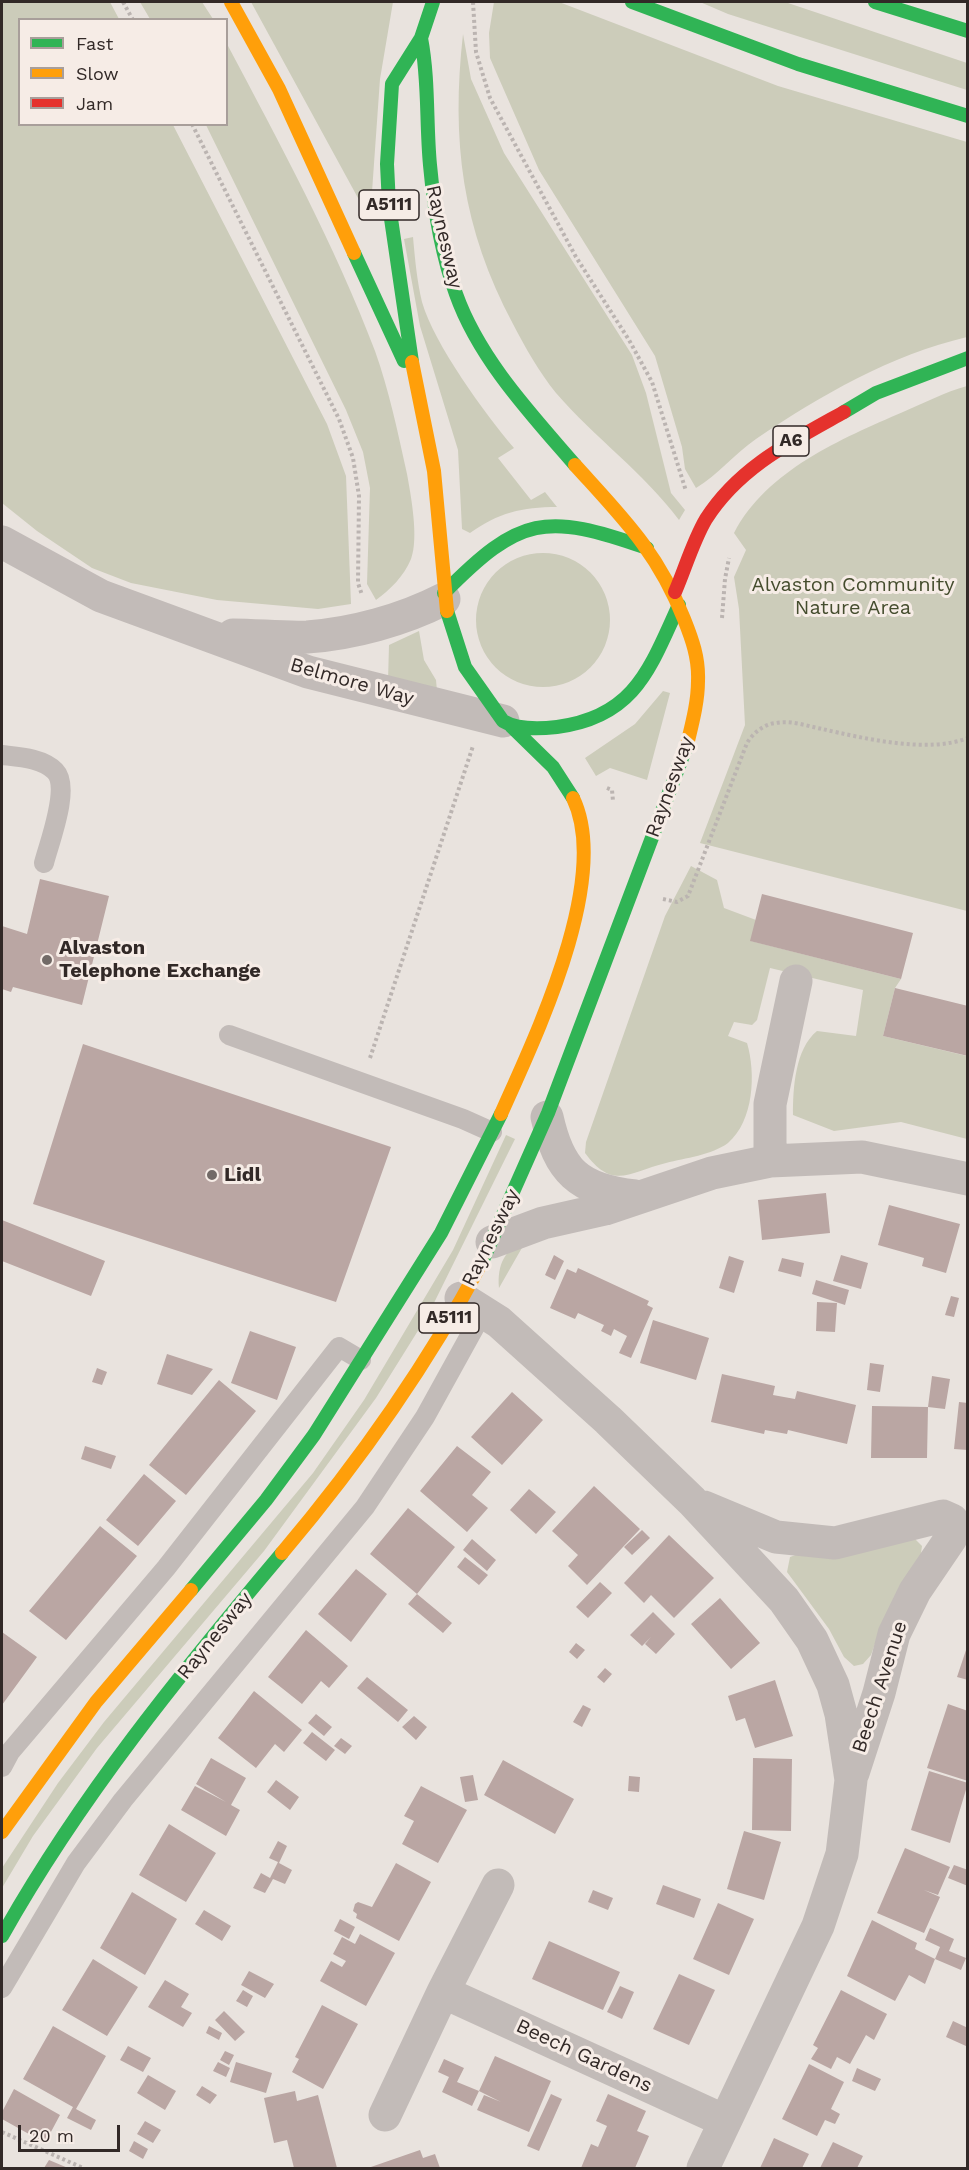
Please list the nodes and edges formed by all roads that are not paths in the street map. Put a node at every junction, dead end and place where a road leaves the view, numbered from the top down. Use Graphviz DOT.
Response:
graph roads {
  1 [pos="231,2"];
  2 [pos="433,2"];
  3 [pos="632,2"];
  4 [pos="875,2"];
  5 [pos="968,31"];
  6 [pos="421,38"];
  7 [pos="968,116"];
  8 [pos="968,357"];
  9 [pos="414,378"];
  10 [pos="2,542"];
  11 [pos="651,549"];
  12 [pos="444,596"];
  13 [pos="677,598"];
  14 [pos="204,634"];
  15 [pos="507,723"];
  16 [pos="2,755"];
  17 [pos="44,862"];
  18 [pos="796,981"];
  19 [pos="229,1035"];
  20 [pos="547,1117"];
  21 [pos="492,1132"];
  22 [pos="770,1161"];
  23 [pos="968,1179"];
  24 [pos="637,1196"];
  25 [pos="492,1242"];
  26 [pos="472,1305"];
  27 [pos="361,1360"];
  28 [pos="692,1501"];
  29 [pos="2,1767"];
  30 [pos="851,1780"];
  31 [pos="2,1832"];
  32 [pos="498,1885"];
  33 [pos="2,1936"];
  34 [pos="2,1988"];
  35 [pos="443,1992"];
  36 [pos="385,2115"];
  37 [pos="725,2121"];
  38 [pos="703,2169"];
  1 -- 9 [label="highway, A5111"];
  2 -- 6 [label="highway, A5111"];
  3 -- 7 [label="highway"];
  4 -- 5 [label="highway"];
  6 -- 9 [label="highway, A5111"];
  6 -- 11 [label="highway, Raynesway / A5111"];
  8 -- 13 [label="highway, A6"];
  9 -- 12 [label="highway, A5111"];
  10 -- 14 [label="street, Belmore Way"];
  11 -- 12 [label="highway"];
  11 -- 13 [label="highway, Raynesway"];
  12 -- 14 [label="street, Belmore Way"];
  12 -- 15 [label="highway"];
  13 -- 15 [label="highway"];
  13 -- 20 [label="highway, Raynesway / A5111"];
  14 -- 15 [label="street, Belmore Way"];
  15 -- 21 [label="highway, A5111"];
  16 -- 17 [label="lane"];
  18 -- 22 [label="street"];
  19 -- 21 [label="lane"];
  20 -- 24 [label="street"];
  20 -- 25 [label="highway, Raynesway / A5111"];
  21 -- 27 [label="highway, A5111"];
  22 -- 23 [label="street"];
  22 -- 24 [label="street"];
  24 -- 25 [label="street"];
  25 -- 26 [label="highway, Raynesway / A5111"];
  26 -- 28 [label="street, Beech Avenue"];
  26 -- 33 [label="highway, Raynesway / A5111"];
  26 -- 34 [label="lane, Raynesway"];
  27 -- 29 [label="lane"];
  27 -- 31 [label="highway, A5111"];
  28 -- 30 [label="street, Beech Avenue"];
  28 -- 30 [label="street, Beech Avenue"];
  30 -- 37 [label="street, Beech Avenue"];
  32 -- 35 [label="street"];
  35 -- 36 [label="street"];
  35 -- 37 [label="street, Beech Gardens"];
  37 -- 38 [label="street, Beech Avenue"];
}
